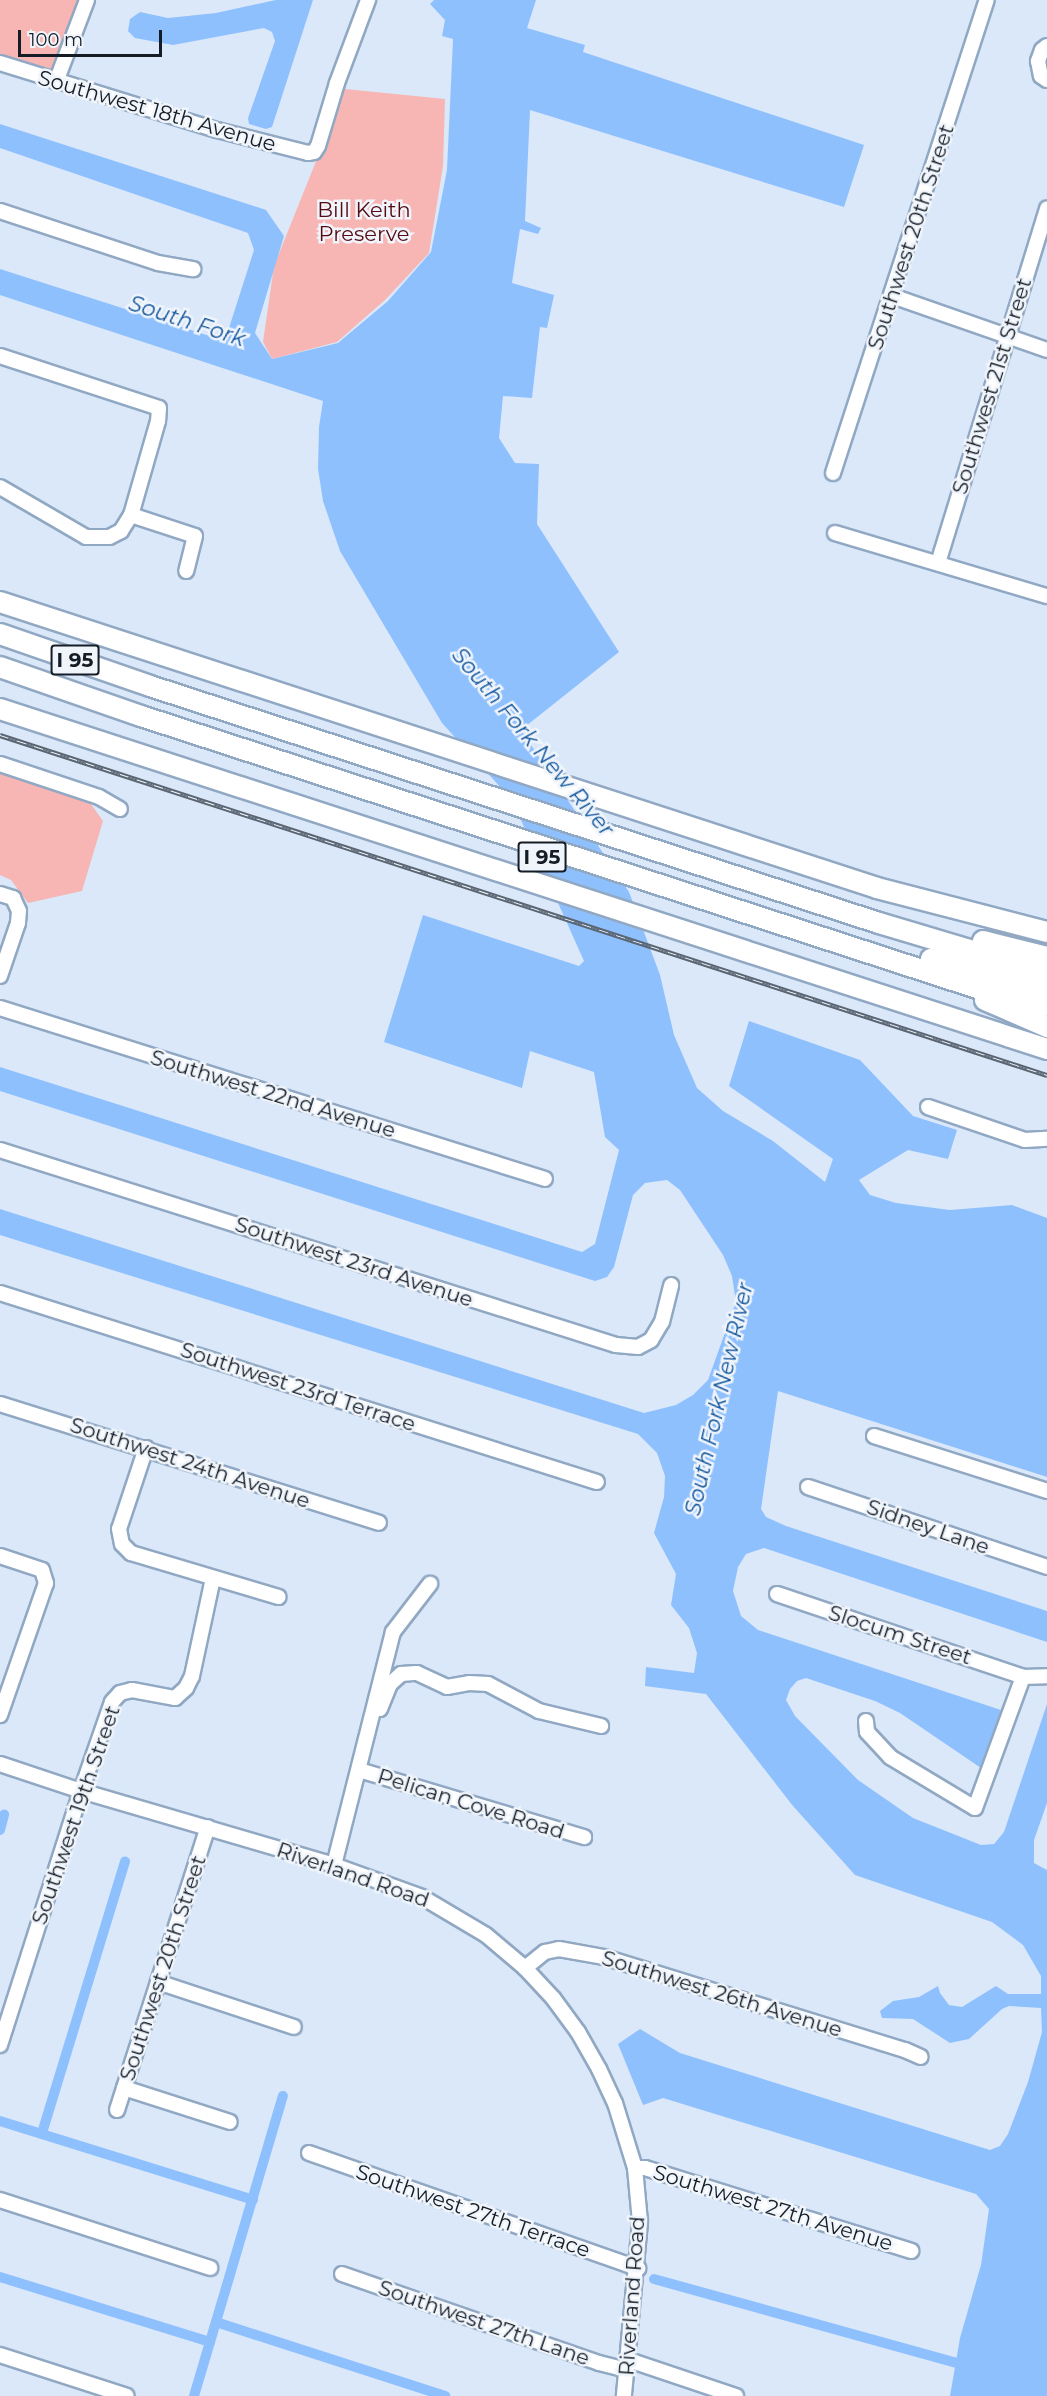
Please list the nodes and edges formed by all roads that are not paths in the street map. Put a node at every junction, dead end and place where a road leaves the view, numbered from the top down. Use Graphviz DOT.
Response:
graph roads {
  1 [pos="87,0"];
  2 [pos="368,0"];
  3 [pos="987,0"];
  4 [pos="1047,46"];
  5 [pos="0,63"];
  6 [pos="1047,80"];
  7 [pos="56,82"];
  8 [pos="1047,208"];
  9 [pos="0,211"];
  10 [pos="193,269"];
  11 [pos="891,296"];
  12 [pos="1007,338"];
  13 [pos="1047,350"];
  14 [pos="0,356"];
  15 [pos="834,473"];
  16 [pos="0,487"];
  17 [pos="131,515"];
  18 [pos="835,533"];
  19 [pos="938,563"];
  20 [pos="186,572"];
  21 [pos="1047,596"];
  22 [pos="0,603"];
  23 [pos="0,634"];
  24 [pos="0,653"];
  25 [pos="0,667"];
  26 [pos="0,679"];
  27 [pos="0,709"];
  28 [pos="139,721"];
  29 [pos="0,764"];
  30 [pos="120,809"];
  31 [pos="6,896"];
  32 [pos="1047,932"];
  33 [pos="1047,957"];
  34 [pos="954,963"];
  35 [pos="1047,973"];
  36 [pos="0,976"];
  37 [pos="1047,990"];
  38 [pos="972,994"];
  39 [pos="1047,1006"];
  40 [pos="0,1008"];
  41 [pos="1047,1014"];
  42 [pos="1047,1027"];
  43 [pos="1047,1049"];
  44 [pos="928,1107"];
  45 [pos="1047,1139"];
  46 [pos="0,1150"];
  47 [pos="545,1179"];
  48 [pos="671,1285"];
  49 [pos="0,1293"];
  50 [pos="0,1404"];
  51 [pos="874,1436"];
  52 [pos="146,1448"];
  53 [pos="597,1482"];
  54 [pos="808,1487"];
  55 [pos="1047,1491"];
  56 [pos="379,1523"];
  57 [pos="0,1556"];
  58 [pos="1047,1567"];
  59 [pos="213,1578"];
  60 [pos="430,1584"];
  61 [pos="777,1594"];
  62 [pos="279,1597"];
  63 [pos="1047,1676"];
  64 [pos="1023,1677"];
  65 [pos="0,1715"];
  66 [pos="866,1721"];
  67 [pos="601,1726"];
  68 [pos="369,1736"];
  69 [pos="0,1764"];
  70 [pos="359,1770"];
  71 [pos="81,1791"];
  72 [pos="208,1827"];
  73 [pos="584,1837"];
  74 [pos="334,1865"];
  75 [pos="525,1968"];
  76 [pos="158,1982"];
  77 [pos="294,2027"];
  78 [pos="0,2045"];
  79 [pos="921,2057"];
  80 [pos="124,2088"];
  81 [pos="117,2110"];
  82 [pos="230,2122"];
  83 [pos="309,2153"];
  84 [pos="635,2168"];
  85 [pos="0,2200"];
  86 [pos="911,2251"];
  87 [pos="210,2268"];
  88 [pos="638,2268"];
  89 [pos="342,2274"];
  90 [pos="0,2355"];
  91 [pos="628,2365"];
  92 [pos="127,2396"];
  93 [pos="624,2396"];
  94 [pos="736,2396"];
  1 -- 7 [label="street"];
  2 -- 7 [label="street, Southwest 18th Avenue"];
  3 -- 11 [label="street, Southwest 20th Street"];
  4 -- 6 [label="street"];
  5 -- 7 [label="street, Southwest 18th Avenue"];
  8 -- 12 [label="street, Southwest 21st Street"];
  9 -- 10 [label="street"];
  11 -- 12 [label="street"];
  11 -- 15 [label="street, Southwest 20th Street"];
  12 -- 13 [label="street"];
  12 -- 19 [label="street, Southwest 21st Street"];
  14 -- 17 [label="street"];
  16 -- 17 [label="street"];
  17 -- 20 [label="street"];
  18 -- 19 [label="street"];
  19 -- 21 [label="street"];
  22 -- 32 [label="highway"];
  23 -- 34 [label="highway, I 95"];
  24 -- 34 [label="highway"];
  25 -- 28 [label="highway"];
  26 -- 28 [label="highway, I 95"];
  27 -- 43 [label="highway"];
  28 -- 34 [label="highway, I 95"];
  29 -- 30 [label="street"];
  31 -- 36 [label="street"];
  33 -- 34 [label="highway"];
  34 -- 35 [label="highway, I 95"];
  34 -- 37 [label="highway"];
  34 -- 38 [label="highway, I 95"];
  34 -- 39 [label="highway"];
  38 -- 41 [label="highway, I 95"];
  38 -- 42 [label="highway"];
  40 -- 47 [label="street, Southwest 22nd Avenue"];
  44 -- 45 [label="street"];
  46 -- 48 [label="street, Southwest 23rd Avenue"];
  49 -- 53 [label="street, Southwest 23rd Terrace"];
  50 -- 52 [label="street, Southwest 24th Avenue"];
  51 -- 55 [label="street"];
  52 -- 56 [label="street, Southwest 24th Avenue"];
  52 -- 59 [label="street"];
  54 -- 58 [label="street, Sidney Lane"];
  57 -- 65 [label="street"];
  59 -- 62 [label="street"];
  59 -- 71 [label="street, Southwest 19th Street"];
  60 -- 68 [label="street"];
  61 -- 64 [label="street, Slocum Street"];
  63 -- 64 [label="street"];
  64 -- 66 [label="street"];
  67 -- 68 [label="street"];
  68 -- 70 [label="street"];
  69 -- 71 [label="street, Riverland Road"];
  70 -- 73 [label="street, Pelican Cove Road"];
  70 -- 74 [label="street"];
  71 -- 72 [label="street, Riverland Road"];
  71 -- 78 [label="street, Southwest 19th Street"];
  72 -- 74 [label="street, Riverland Road"];
  72 -- 76 [label="street, Southwest 20th Street"];
  74 -- 75 [label="street, Riverland Road"];
  75 -- 79 [label="street, Southwest 26th Avenue"];
  75 -- 84 [label="street, Riverland Road"];
  76 -- 77 [label="street"];
  76 -- 80 [label="street, Southwest 20th Street"];
  80 -- 81 [label="street, Southwest 20th Street"];
  80 -- 82 [label="street"];
  83 -- 88 [label="street, Southwest 27th Terrace"];
  84 -- 86 [label="street, Southwest 27th Avenue"];
  84 -- 88 [label="street, Riverland Road"];
  85 -- 87 [label="street"];
  88 -- 91 [label="street, Riverland Road"];
  89 -- 91 [label="street, Southwest 27th Lane"];
  90 -- 92 [label="street"];
  91 -- 93 [label="street, Riverland Road"];
  91 -- 94 [label="street"];
}
